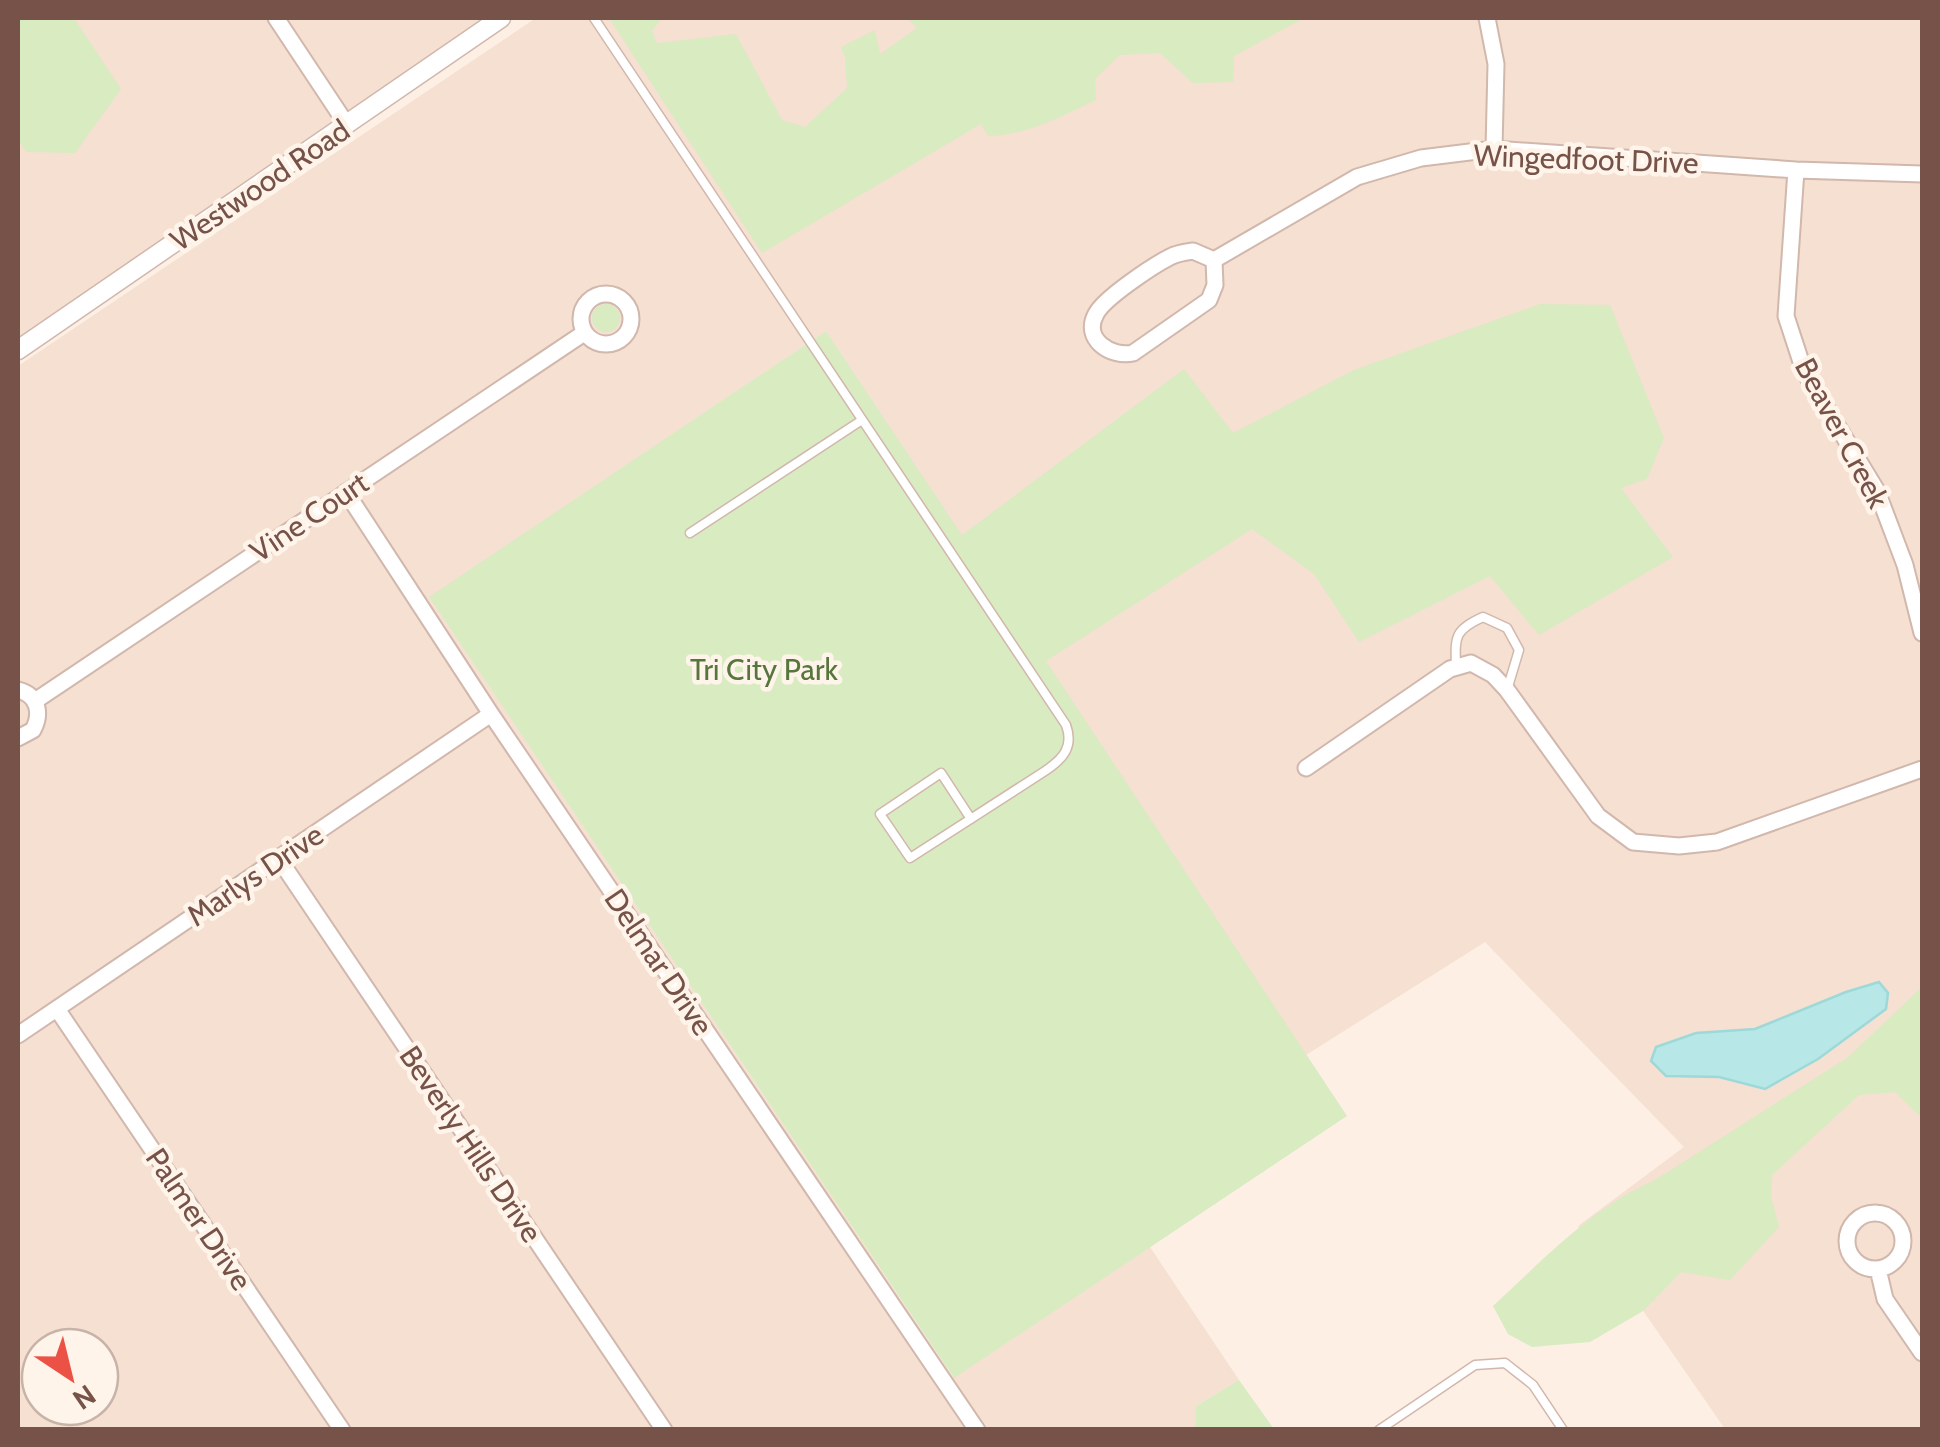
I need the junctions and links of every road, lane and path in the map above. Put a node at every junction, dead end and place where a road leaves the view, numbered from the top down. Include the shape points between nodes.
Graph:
1 (276, 18) edge
2 (501, 18) edge
3 (594, 18) edge
4 (1487, 18) edge
5 (347, 125) junction
6 (1494, 150) junction
7 (1796, 170) junction
8 (1922, 174) edge
9 (1214, 260) junction
10 (584, 333) dead end
11 (18, 350) edge
12 (862, 420) junction
13 (346, 492) junction
14 (690, 533) dead end
15 (1922, 632) edge
16 (1456, 667) junction
17 (18, 690) edge
18 (1507, 690) junction
19 (35, 702) junction
20 (491, 714) junction
21 (18, 738) edge
22 (1306, 768) dead end
23 (1922, 769) edge
24 (971, 818) junction
25 (278, 859) junction
26 (57, 1009) junction
27 (18, 1035) edge
28 (1878, 1269) dead end
29 (1922, 1353) edge
30 (342, 1430) edge
31 (664, 1430) edge
32 (977, 1430) edge
33 (1379, 1430) edge
34 (1563, 1430) edge

1 - 5 street
2 - 5 street, Westwood Road
3 - 12 lane
4 - 6 street via 1496,64
5 - 11 street, Westwood Road
6 - 7 street, Wingedfoot Drive
6 - 9 street, Wingedfoot Drive via 1421,158 1358,177
7 - 8 street, Wingedfoot Drive
7 - 15 street, Beaver Creek via 1786,316 1804,370 1877,491
9 - 9 street via 1193,251 1171,256 1110,299 1092,327 1098,342 1120,356 1134,352 1209,300
10 - 13 street, Vine Court
12 - 14 lane
12 - 24 lane via 1070,737 1055,764
13 - 19 street, Vine Court
13 - 20 street, Delmar Drive
16 - 18 street via 1471,663
16 - 18 lane via 1455,640 1464,625 1483,616 1507,628 1519,650
16 - 22 street
17 - 19 street
18 - 23 street via 1598,816 1634,842 1718,842
19 - 21 street via 37,722
20 - 25 street, Marlys Drive
20 - 32 street, Delmar Drive
24 - 24 lane via 910,858 880,814 942,773
25 - 26 street, Marlys Drive
25 - 31 street, Beverly Hills Drive
26 - 27 street, Marlys Drive
26 - 30 street, Palmer Drive
28 - 29 street via 1886,1299
33 - 34 lane via 1475,1365 1505,1363 1533,1385

